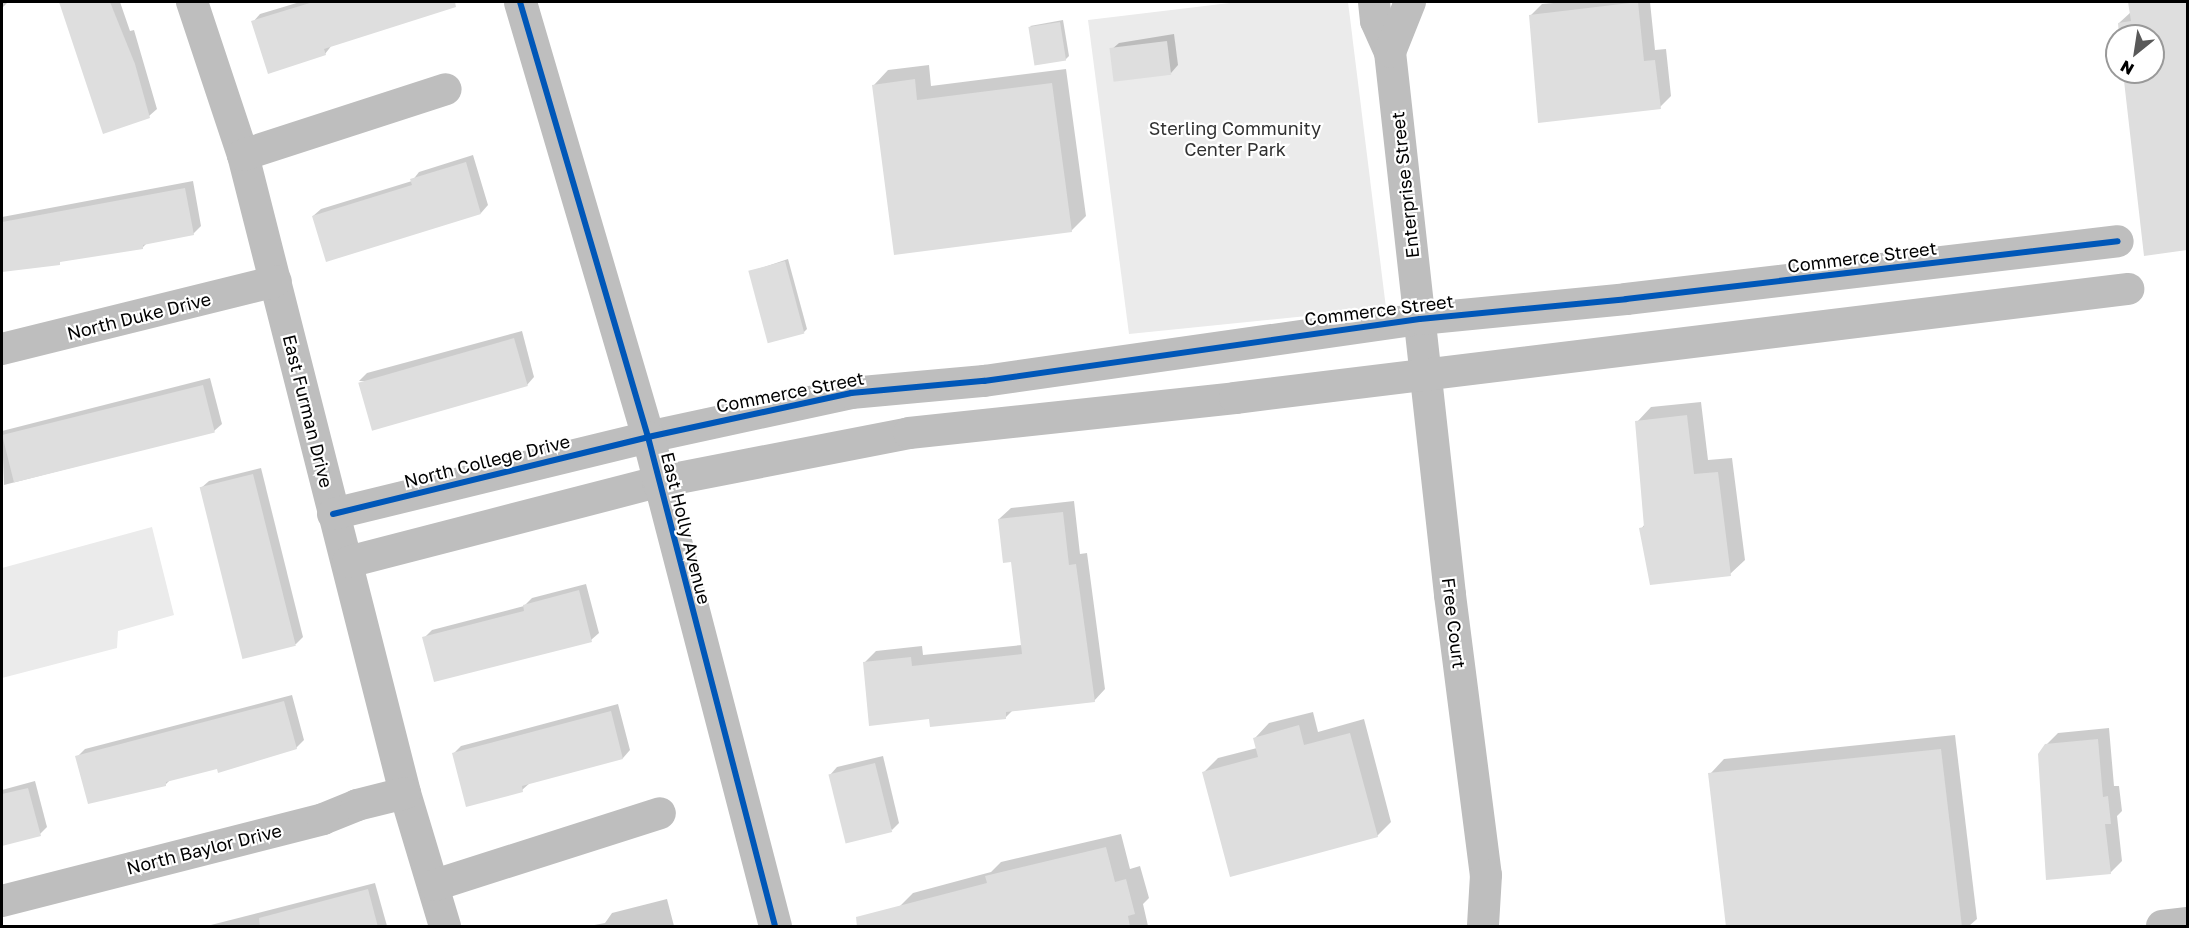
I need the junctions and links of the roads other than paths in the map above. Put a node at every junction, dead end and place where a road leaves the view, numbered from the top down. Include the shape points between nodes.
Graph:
1 (192, 2) edge
2 (520, 2) edge
3 (1374, 2) edge
4 (1410, 2) edge
5 (1390, 52) junction
6 (446, 89) dead end
7 (243, 155) junction
8 (2118, 242) dead end
9 (276, 281) junction
10 (2128, 289) dead end
11 (1420, 318) junction
12 (2, 349) edge
13 (1427, 375) junction
14 (648, 437) junction
15 (658, 482) junction
16 (333, 514) junction
17 (348, 562) junction
18 (405, 793) junction
19 (660, 813) dead end
20 (435, 885) junction
21 (2, 901) edge
22 (2187, 922) edge
23 (445, 927) edge
24 (775, 927) edge
25 (1482, 927) edge
26 (2162, 927) edge

1 - 7 street, East Furman Drive
2 - 14 street, East Holly Avenue
3 - 5 street, Enterprise Street via 1376,21
4 - 5 street, Enterprise Street
5 - 11 street, Enterprise Street
6 - 7 street
7 - 9 street, East Furman Drive
8 - 11 street, Commerce Street via 1626,299
9 - 12 street, North Duke Drive
9 - 16 street, East Furman Drive
10 - 13 street
11 - 13 street, Free Court
11 - 14 street, Commerce Street via 984,381 851,393
13 - 15 street via 909,433
13 - 25 street, Free Court via 1486,875
14 - 15 street, East Holly Avenue
14 - 16 street, North College Drive
15 - 17 street
15 - 24 street, East Holly Avenue
16 - 17 street, East Furman Drive
17 - 18 street, East Furman Drive
18 - 20 street, East Furman Drive
18 - 21 street, North Baylor Drive via 357,805 323,819
19 - 20 street
20 - 23 street, East Furman Drive
22 - 26 street

